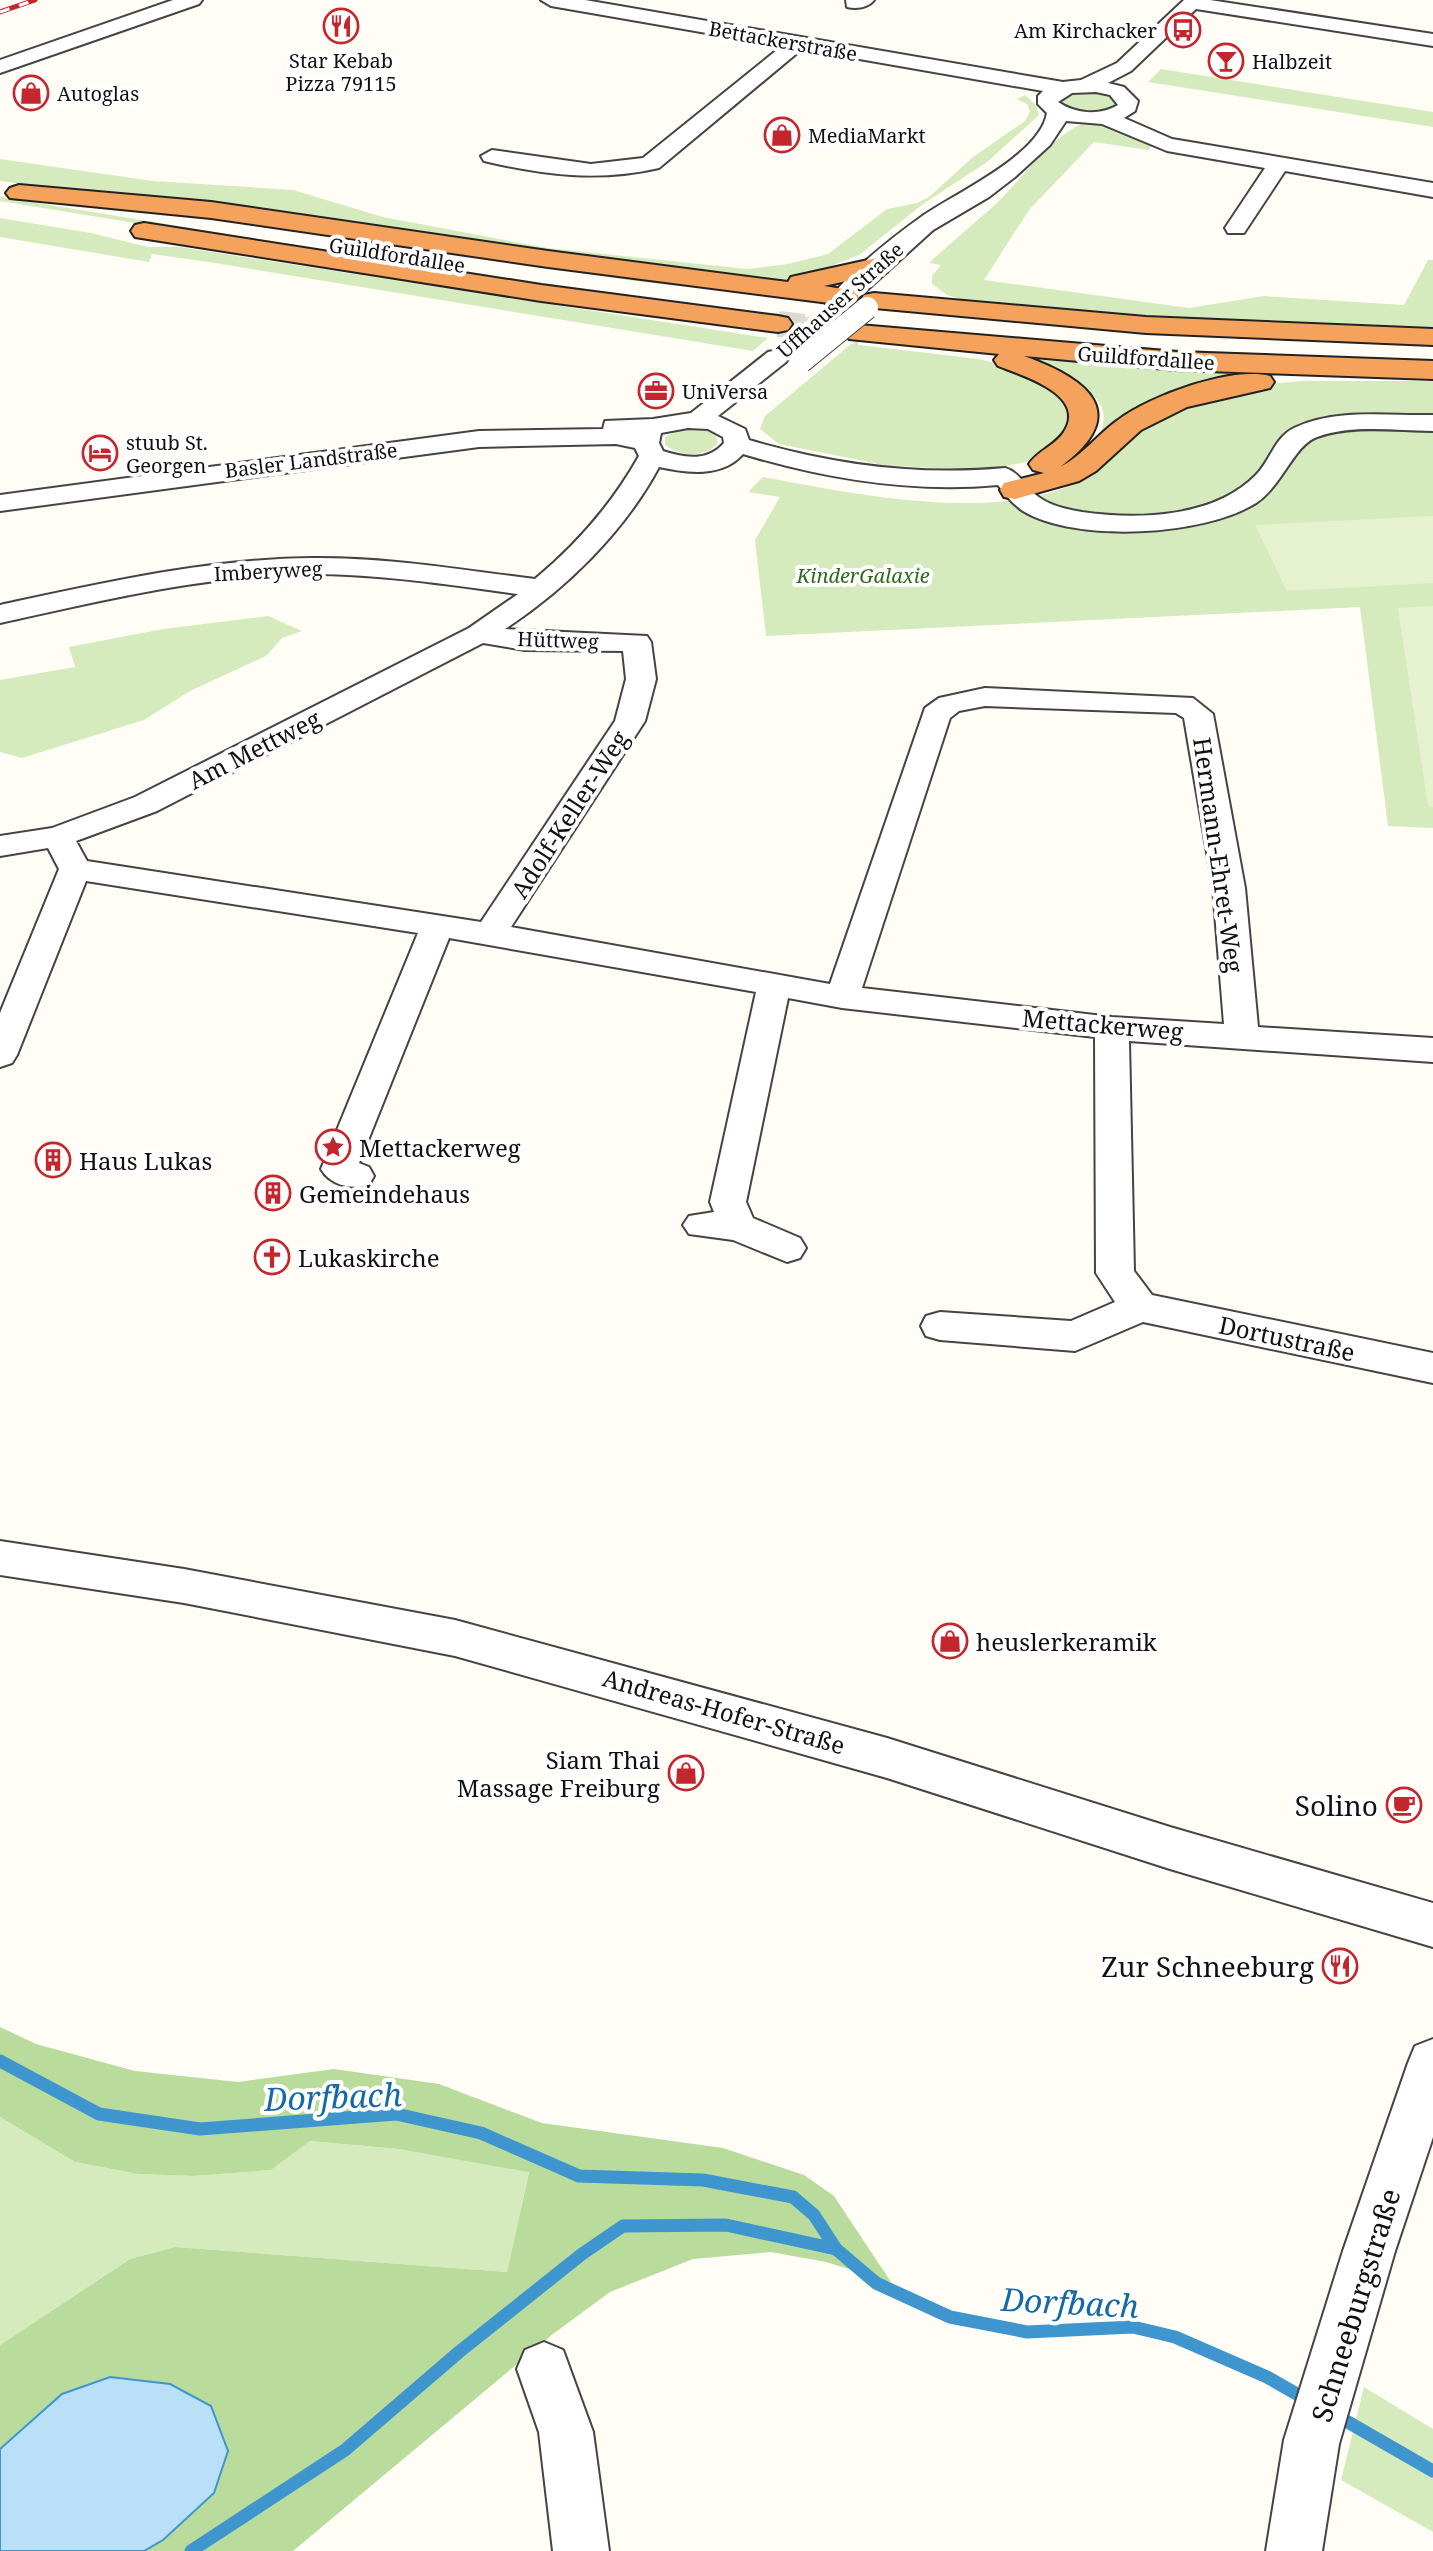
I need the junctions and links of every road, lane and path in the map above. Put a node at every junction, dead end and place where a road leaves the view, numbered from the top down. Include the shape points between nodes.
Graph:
1 (192, 0) edge
2 (551, 0) edge
3 (1193, 2) edge
4 (1433, 40) edge
5 (797, 43) junction
6 (0, 67) edge
7 (1124, 67) junction
8 (1088, 85) junction
9 (1056, 98) junction
10 (1121, 100) junction
11 (1094, 117) junction
12 (1141, 132) junction
13 (1042, 141) junction
14 (492, 156) dead end
15 (1279, 164) junction
16 (987, 189) junction
17 (1433, 190) edge
18 (6, 196) edge
19 (1236, 228) dead end
20 (946, 239) dead end
21 (877, 266) junction
22 (903, 277) joint
23 (772, 287) junction
24 (943, 307) junction
25 (860, 311) junction
26 (787, 317) tunnel mouth
27 (1433, 337) edge
28 (944, 342) junction
29 (1433, 354) edge
30 (789, 359) junction
31 (1385, 370) junction
32 (1433, 370) edge
33 (699, 419) junction
34 (1433, 423) edge
35 (652, 442) junction
36 (729, 444) junction
37 (684, 465) junction
38 (1010, 483) junction
39 (627, 500) junction
40 (0, 503) edge
41 (540, 588) junction
42 (0, 614) edge
43 (479, 634) junction
44 (637, 642) joint
45 (58, 837) junction
46 (0, 846) edge
47 (75, 869) junction
48 (437, 926) junction
49 (490, 934) junction
50 (774, 986) junction
51 (842, 997) junction
52 (1112, 1028) junction
53 (1242, 1035) junction
54 (1433, 1050) edge
55 (0, 1055) edge
56 (356, 1176) dead end
57 (787, 1248) dead end
58 (1140, 1307) junction
59 (940, 1326) dead end
60 (1433, 1368) edge
61 (0, 1558) edge
62 (1433, 1925) edge
63 (1433, 2063) edge
64 (544, 2369) dead end
65 (581, 2551) edge
66 (1294, 2551) edge

1 - 6 street
2 - 5 street, Bettackerstraße
3 - 4 street
3 - 7 street
5 - 9 street, Bettackerstraße via 1016,82
5 - 14 street via 651,163 623,172 586,173
7 - 8 street
7 - 10 street
8 - 9 street
8 - 10 street
9 - 11 street
9 - 13 street, Uffhauser Straße via 1057,122
10 - 11 street, Uffhauser Straße
10 - 12 street
11 - 12 street
11 - 13 street, Uffhauser Straße
12 - 15 street via 1167,145
13 - 16 street, Uffhauser Straße
15 - 17 street
15 - 19 street
16 - 20 street, Uffhauser Straße via 984,203
16 - 21 street, Uffhauser Straße via 947,208
18 - 23 highway via 224,212
18 - 26 highway, Guildfordallee via 330,262
21 - 23 highway
21 - 25 street, Uffhauser Straße
22 - 24 highway via 907,287
22 - 25 street, Uffhauser Straße
23 - 25 highway
24 - 25 highway
24 - 27 highway via 1210,329
25 - 28 highway, Guildfordallee
25 - 29 highway, Guildfordallee via 1205,346
25 - 30 street, Uffhauser Straße, bridge
28 - 31 highway, Guildfordallee via 1162,360
28 - 38 highway via 1032,368 1059,381 1083,408 1084,430 1068,449
30 - 33 street, Uffhauser Straße
30 - 36 street, Uffhauser Straße
31 - 32 highway, Guildfordallee
31 - 38 highway via 1248,384 1185,398 1131,424 1065,476
33 - 35 street, Basler Landstraße via 674,420
33 - 36 street, Basler Landstraße
34 - 38 street via 1353,424 1308,431 1292,439 1271,473 1245,499 1192,518 1121,522 1062,516 1040,509
35 - 37 street, Basler Landstraße
35 - 39 street, Am Mettweg
35 - 40 street, Basler Landstraße via 616,436 479,439
36 - 37 street, Basler Landstraße via 702,465
36 - 38 street, Basler Landstraße via 858,485 951,494
37 - 39 street, Am Mettweg
39 - 41 street, Am Mettweg
41 - 42 street, Imberyweg via 356,567 254,568 149,582
41 - 43 street, Am Mettweg
43 - 44 street, Hüttweg via 540,642
43 - 45 street, Am Mettweg via 146,804
44 - 49 street, Adolf-Keller-Weg via 641,679 630,721
45 - 46 street, Am Mettweg
45 - 47 street
47 - 48 street, Mettackerweg
47 - 55 street
48 - 49 street, Mettackerweg
48 - 56 street via 339,1169
49 - 50 street, Mettackerweg
50 - 51 street, Mettackerweg
50 - 57 street via 720,1226
51 - 52 street, Mettackerweg
51 - 53 street, Hermann-Ehret-Weg via 936,714 949,704 985,697 1183,704 1198,714 1229,888
52 - 53 street, Mettackerweg
52 - 58 street via 1115,1273
53 - 54 street, Mettackerweg
58 - 59 street via 1075,1336
58 - 60 street, Dortustraße
61 - 62 street, Andreas-Hofer-Straße via 184,1586 455,1638 887,1758
63 - 66 street, Schneeburgstraße via 1312,2440
64 - 65 street via 566,2432

